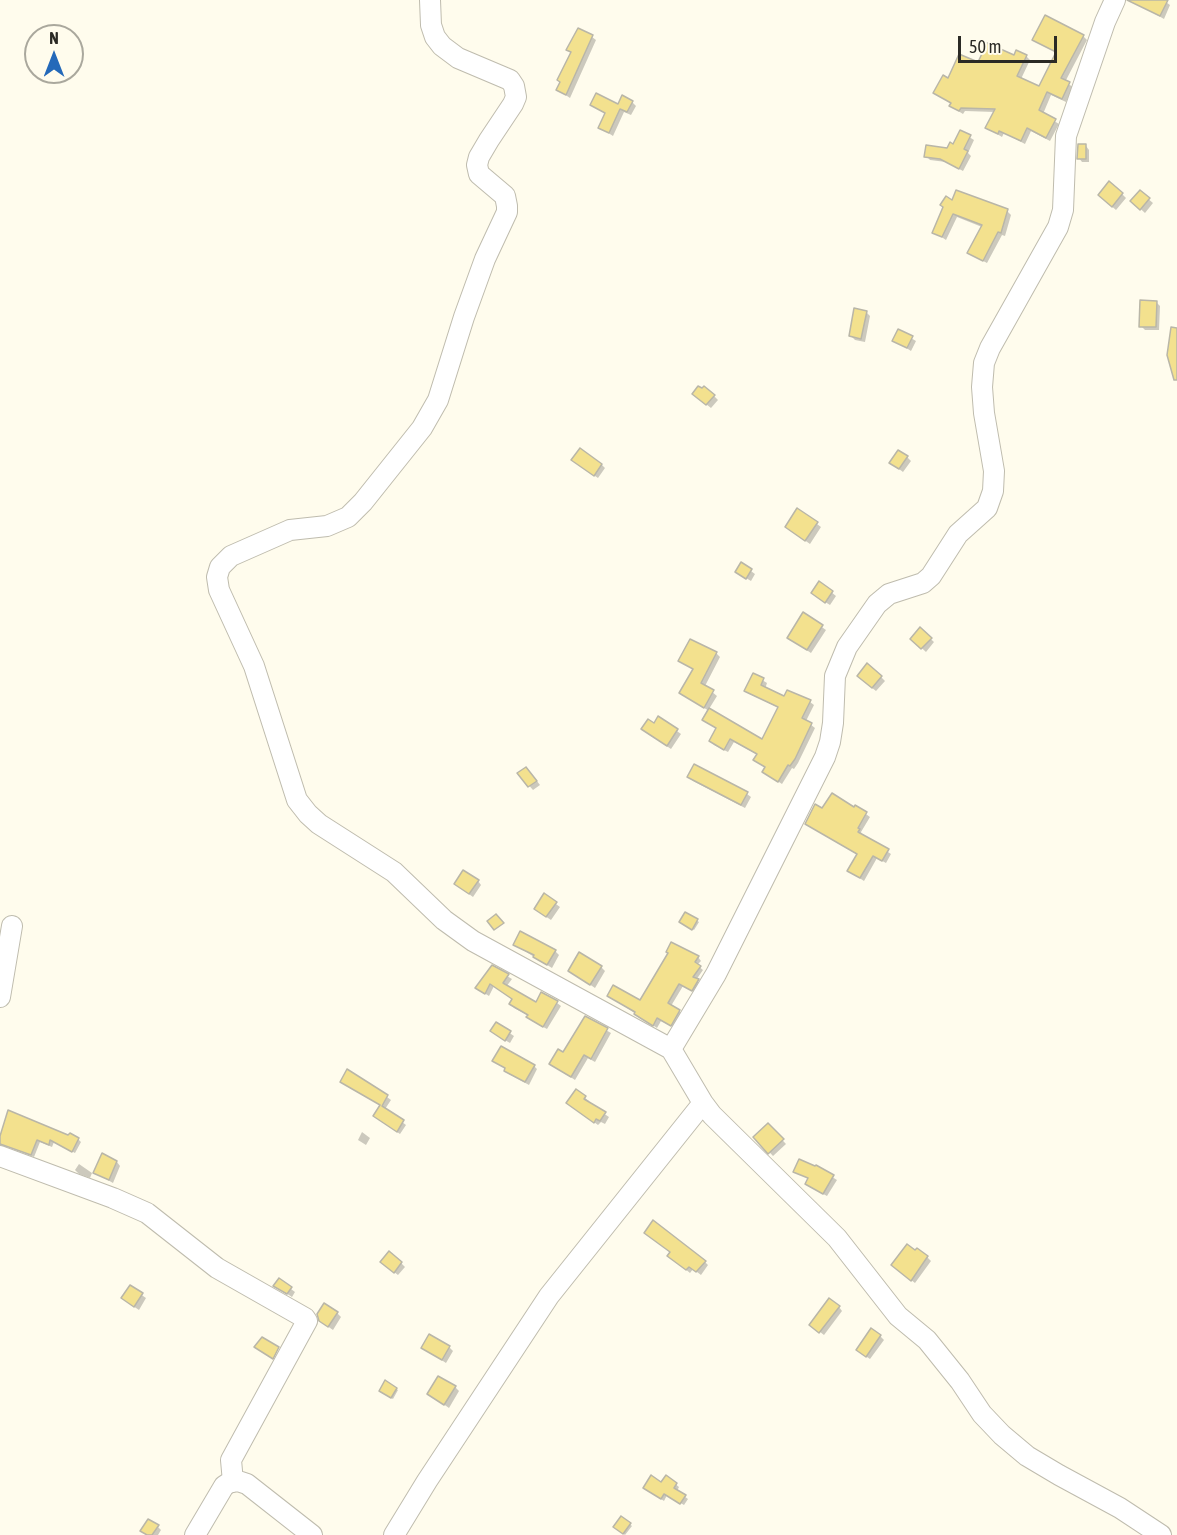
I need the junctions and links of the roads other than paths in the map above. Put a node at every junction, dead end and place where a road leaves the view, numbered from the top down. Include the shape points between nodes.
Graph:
1 (430, 0) edge
2 (1115, 0) edge
3 (12, 926) dead end
4 (0, 998) edge
5 (671, 1049) junction
6 (703, 1103) junction
7 (0, 1156) edge
8 (233, 1482) junction
9 (195, 1535) edge
10 (312, 1535) edge
11 (394, 1535) edge
12 (1161, 1535) edge

1 - 5 street via 431,25 442,46 458,58 510,80 514,86 513,104 477,165 480,174 505,196 507,212 485,259 438,400 422,428 348,518 327,526 290,530 231,556 220,567 219,590 254,666 297,800 308,814 394,872 444,920 473,941
2 - 5 street via 1066,136 1063,210 1058,227 984,363 984,413 994,471 987,508 958,534 923,583 889,594 877,604 847,647 835,676 833,723 825,757 716,974
3 - 4 street
5 - 6 street
6 - 11 street via 549,1296
6 - 12 street via 837,1238 898,1316 927,1340 1002,1435 1027,1455
7 - 8 street via 147,1213 217,1268 305,1318 307,1321 231,1460
8 - 9 street via 224,1486
8 - 10 street via 247,1484

